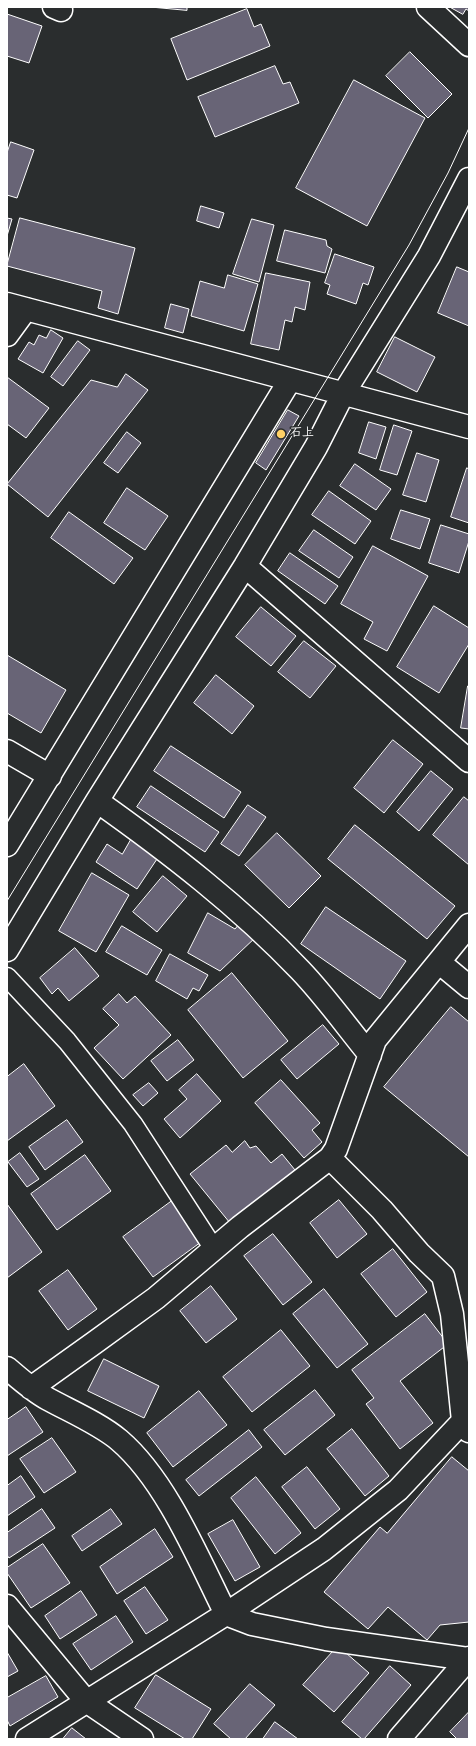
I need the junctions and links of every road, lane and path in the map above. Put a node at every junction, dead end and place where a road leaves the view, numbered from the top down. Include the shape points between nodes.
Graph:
1 (431, 8) edge
2 (469, 45) edge
3 (469, 179) edge
4 (17, 307) edge
5 (7, 335) edge
6 (290, 380) junction
7 (343, 394) junction
8 (469, 427) edge
9 (245, 566) junction
10 (7, 751) edge
11 (469, 761) edge
12 (50, 776) junction
13 (97, 801) junction
14 (7, 845) edge
15 (469, 925) edge
16 (7, 950) edge
17 (440, 963) junction
18 (7, 978) edge
19 (469, 987) edge
20 (370, 1054) junction
21 (330, 1158) junction
22 (214, 1249) junction
23 (7, 1368) edge
24 (31, 1388) junction
25 (466, 1426) edge
26 (7, 1606) edge
27 (226, 1614) junction
28 (469, 1658) edge
29 (86, 1701) junction
30 (27, 1739) edge
31 (142, 1739) edge
32 (399, 1739) edge

1 - 2 street
3 - 7 street via 429,256
4 - 5 street
4 - 6 street
6 - 7 street
6 - 12 street
7 - 8 street
7 - 9 street via 316,447
9 - 11 street
9 - 13 street
10 - 12 street
12 - 14 street
13 - 16 street
13 - 20 street via 159,844 231,904 301,971
15 - 17 street
17 - 19 street
17 - 20 street via 375,1040
18 - 22 lane via 67,1041 133,1124
20 - 21 street via 336,1149
21 - 22 street
21 - 25 street via 443,1276 452,1314
22 - 24 street via 156,1298
23 - 24 street
24 - 27 street via 118,1439 144,1465 171,1506
25 - 27 street via 398,1490 324,1549
26 - 29 street
27 - 28 street via 252,1624 326,1639
27 - 29 street
28 - 32 street
29 - 30 street
29 - 31 street

